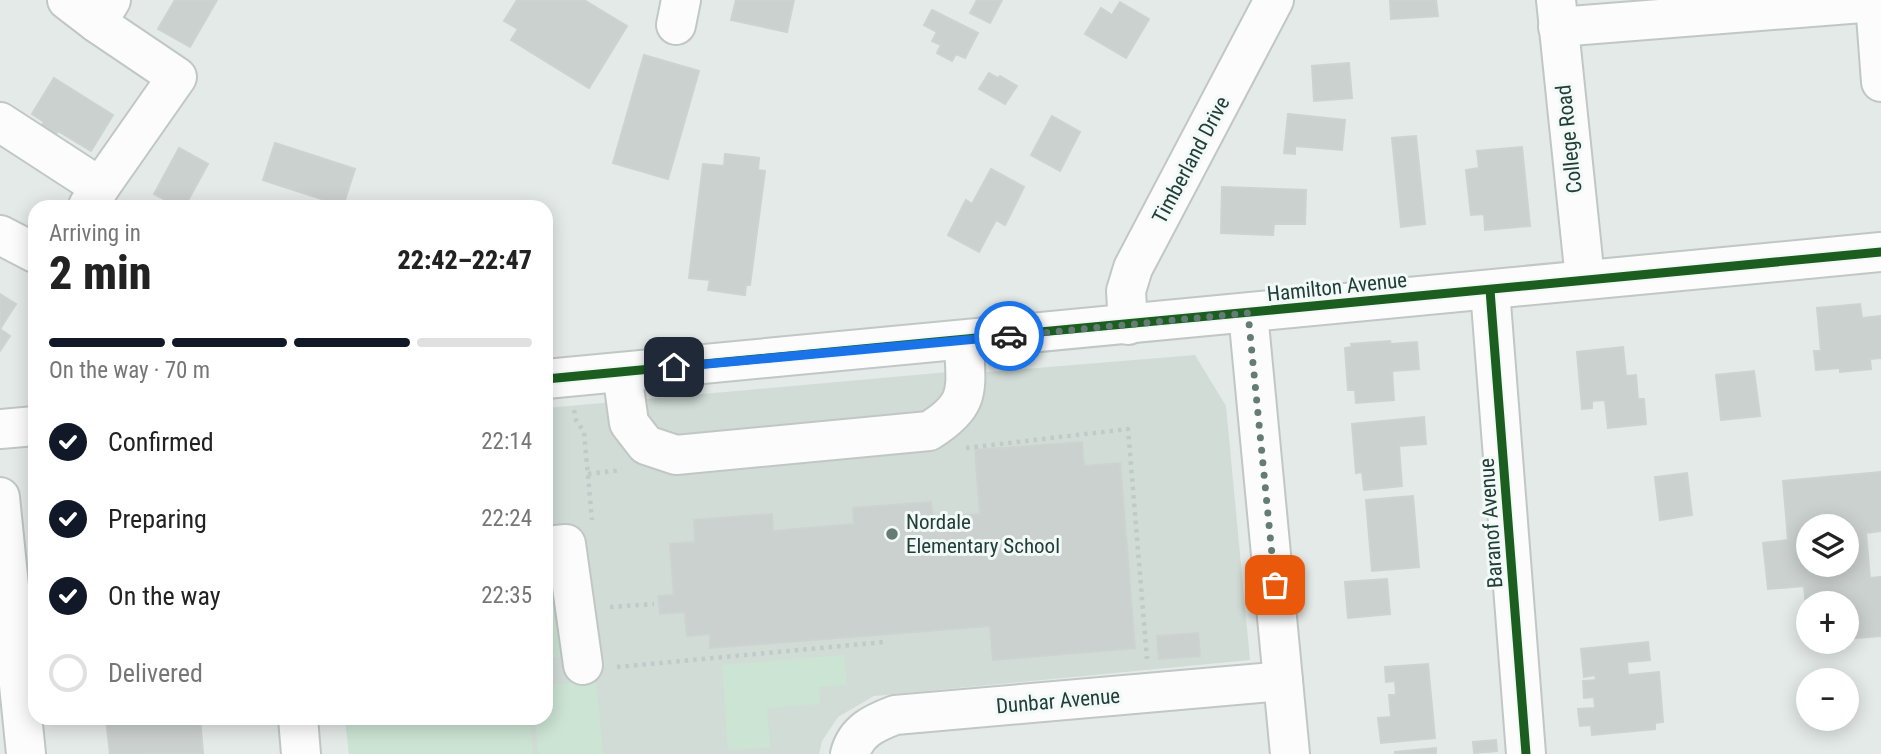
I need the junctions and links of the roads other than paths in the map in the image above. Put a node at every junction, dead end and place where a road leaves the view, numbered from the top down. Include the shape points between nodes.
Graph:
1 (67, 0) edge
2 (1274, 0) edge
3 (1875, 1) edge
4 (1822, 3) edge
5 (1725, 7) edge
6 (1650, 10) edge
7 (104, 11) edge
8 (1557, 14) edge
9 (1881, 82) edge
10 (0, 122) edge
11 (94, 197) edge
12 (0, 235) edge
13 (28, 249) edge
14 (1881, 252) edge
15 (1585, 279) junction
16 (1490, 290) junction
17 (1248, 313) junction
18 (1128, 325) junction
19 (964, 340) junction
20 (622, 372) junction
21 (558, 377) edge
22 (28, 427) edge
23 (0, 429) edge
24 (0, 497) edge
25 (553, 545) edge
26 (583, 665) road end
27 (1283, 681) junction
28 (299, 725) edge
29 (26, 754) edge
30 (301, 754) edge
31 (850, 754) edge
32 (1290, 754) edge
33 (1526, 754) edge

1 - 7 street
2 - 18 street, Timberland Drive via 1133,268 1126,291
3 - 4 street
3 - 9 street
4 - 5 street
5 - 6 street
6 - 8 street
7 - 11 street via 177,77
8 - 15 street, College Road
10 - 11 street
12 - 13 street
14 - 15 street, Hamilton Avenue
15 - 16 street, Hamilton Avenue
16 - 17 street, Hamilton Avenue
16 - 33 street, Baranof Avenue
17 - 18 street, Hamilton Avenue
17 - 27 street
18 - 19 street, Hamilton Avenue
19 - 20 street, Hamilton Avenue
19 - 20 street via 965,395 951,417 929,431 676,455 646,445 629,423
20 - 21 street, Hamilton Avenue
22 - 23 street
24 - 29 street
25 - 26 street via 566,544
27 - 31 street, Dunbar Avenue via 895,715 870,725 853,743
27 - 32 street
28 - 30 street

